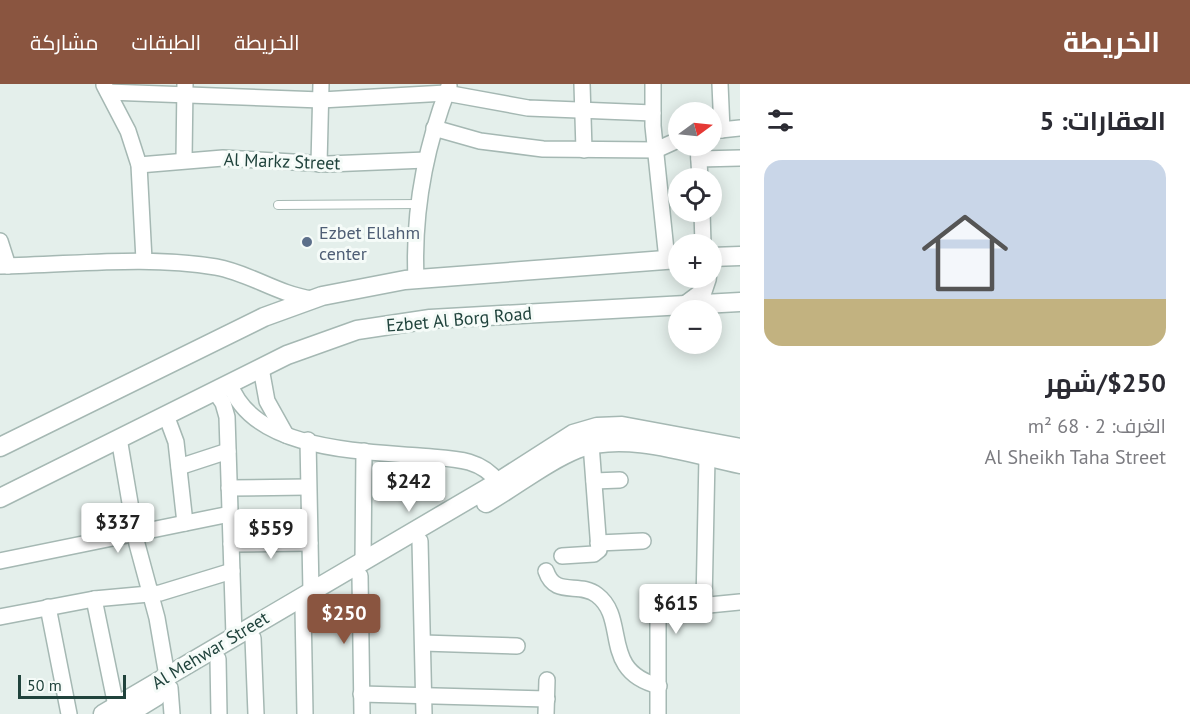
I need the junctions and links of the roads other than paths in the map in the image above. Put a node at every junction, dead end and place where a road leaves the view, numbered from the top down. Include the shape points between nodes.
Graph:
1 (321, 84) edge
2 (582, 84) edge
3 (653, 84) edge
4 (720, 84) edge
5 (106, 88) edge
6 (448, 88) edge
7 (185, 89) edge
8 (321, 100) junction
9 (719, 102) edge
10 (583, 112) junction
11 (653, 113) junction
12 (740, 128) edge
13 (434, 129) junction
14 (722, 130) edge
15 (668, 145) edge
16 (584, 150) junction
17 (656, 150) junction
18 (722, 155) edge
19 (740, 158) edge
20 (184, 160) junction
21 (426, 160) junction
22 (320, 164) junction
23 (139, 165) junction
24 (418, 204) junction
25 (278, 206) dead end
26 (668, 234) edge
27 (0, 241) edge
28 (740, 255) edge
29 (722, 256) edge
30 (144, 260) junction
31 (668, 260) edge
32 (4, 266) edge
33 (416, 279) junction
34 (704, 288) edge
35 (312, 299) junction
36 (693, 300) edge
37 (740, 302) edge
38 (722, 303) edge
39 (668, 306) edge
40 (261, 368) junction
41 (223, 387) junction
42 (165, 416) junction
43 (286, 435) junction
44 (119, 438) junction
45 (308, 440) junction
46 (675, 443) junction
47 (591, 444) junction
48 (0, 447) edge
49 (740, 448) edge
50 (228, 451) junction
51 (364, 451) junction
52 (707, 458) junction
53 (740, 464) edge
54 (179, 467) junction
55 (620, 480) dead end
56 (594, 481) junction
57 (498, 482) junction
58 (308, 487) junction
59 (229, 488) junction
60 (0, 498) edge
61 (230, 514) junction
62 (185, 523) junction
63 (135, 533) junction
64 (420, 541) junction
65 (643, 541) dead end
66 (310, 543) junction
67 (598, 543) junction
68 (231, 544) junction
69 (562, 556) dead end
70 (0, 561) edge
71 (361, 569) junction
72 (232, 571) junction
73 (546, 571) dead end
74 (311, 591) junction
75 (150, 594) junction
76 (94, 599) junction
77 (740, 602) edge
78 (704, 604) junction
79 (48, 607) junction
80 (303, 608) junction
81 (0, 617) edge
82 (234, 636) junction
83 (253, 638) junction
84 (423, 643) junction
85 (517, 646) dead end
86 (218, 659) junction
87 (547, 680) dead end
88 (168, 682) junction
89 (659, 686) junction
90 (361, 694) junction
91 (424, 696) junction
92 (547, 706) edge
93 (116, 712) edge
94 (69, 714) edge
95 (172, 714) edge
96 (219, 714) edge
97 (256, 714) edge
98 (305, 714) edge
99 (362, 714) edge
100 (424, 714) edge
101 (658, 714) edge

1 - 8 street
2 - 10 street
3 - 11 street
4 - 9 street
5 - 7 street
5 - 23 street via 128,131
6 - 8 street
6 - 10 street via 514,106
6 - 13 street
7 - 8 street
7 - 20 street
8 - 22 street
10 - 11 street
10 - 16 street
11 - 17 street
12 - 14 street
13 - 16 street via 511,146
13 - 21 street
15 - 17 street
16 - 17 street
17 - 26 street
18 - 19 street
20 - 22 street, Al Markz Street via 252,158
20 - 23 street, Al Markz Street
21 - 22 street, Al Markz Street
21 - 24 street
23 - 30 street
24 - 25 lane
24 - 33 street
27 - 32 street
28 - 29 street
30 - 32 street
30 - 35 street via 231,270 281,292
31 - 33 street
33 - 35 street via 363,286
34 - 36 street
35 - 48 street via 264,317
37 - 38 street, Ezbet Al Borg Road
39 - 40 street, Ezbet Al Borg Road via 401,322 329,339
40 - 41 street, Ezbet Al Borg Road
40 - 43 street via 267,401
41 - 42 street, Ezbet Al Borg Road
41 - 43 street via 251,417 267,429
41 - 50 street
42 - 44 street, Ezbet Al Borg Road
42 - 54 street via 176,437
43 - 45 street
44 - 60 street, Ezbet Al Borg Road
44 - 63 street
45 - 51 street
45 - 58 street
46 - 47 street, Al Mehwar Street
46 - 49 street, Al Mehwar Street
46 - 52 street, Al Mehwar Street
46 - 57 street, Al Mehwar Street via 616,426 585,429
47 - 56 street
47 - 64 street, Al Mehwar Street via 564,455
50 - 54 street
50 - 59 street
51 - 57 street via 467,460 484,468
51 - 71 street
52 - 53 street, Al Mehwar Street
52 - 78 street
54 - 62 street
55 - 56 street
56 - 67 street
57 - 71 street, Al Mehwar Street
58 - 59 street
58 - 66 street
59 - 61 street
61 - 62 street
61 - 68 street
62 - 63 street
63 - 70 street
63 - 75 street
64 - 71 street, Al Mehwar Street
64 - 84 street
65 - 67 street
66 - 68 street
66 - 74 street
67 - 69 street via 599,550 594,554
68 - 72 street
71 - 74 street, Al Mehwar Street
71 - 80 street, Al Mehwar Street
71 - 90 street
72 - 75 street
72 - 82 street
73 - 89 street via 550,581 559,587 586,590 601,598 625,664 642,680
74 - 82 street, Al Mehwar Street
75 - 76 street
75 - 88 street
76 - 79 street
76 - 93 street
77 - 78 street
78 - 89 street via 662,608 657,612
79 - 81 street
79 - 94 street
80 - 83 street, Al Mehwar Street
80 - 98 street
82 - 88 street, Al Mehwar Street
83 - 86 street, Al Mehwar Street
83 - 97 street
84 - 85 street
84 - 91 street
86 - 88 street, Al Mehwar Street
86 - 96 street
87 - 92 street
88 - 93 street, Al Mehwar Street
88 - 95 street
89 - 101 street
90 - 91 street
90 - 99 street
91 - 92 street
91 - 100 street

